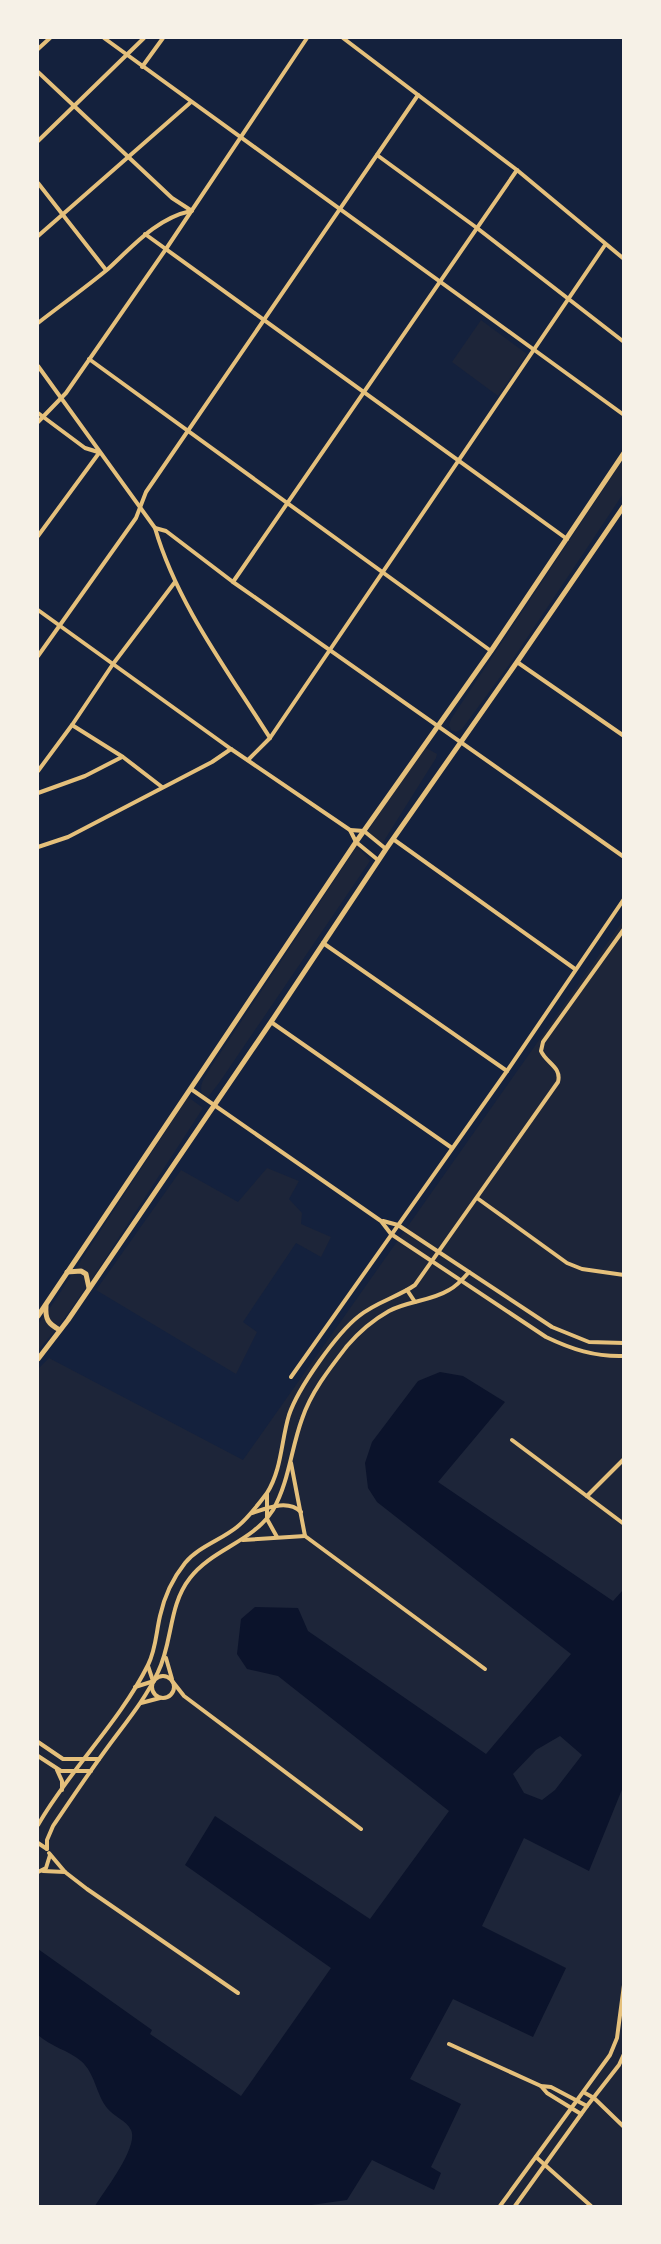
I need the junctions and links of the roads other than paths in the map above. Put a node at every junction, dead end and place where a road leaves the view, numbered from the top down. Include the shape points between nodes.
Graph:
1 (50, 38) edge
2 (104, 38) edge
3 (144, 38) edge
4 (163, 38) edge
5 (307, 38) edge
6 (343, 38) edge
7 (38, 49) edge
8 (126, 55) junction
9 (142, 67) junction
10 (38, 72) edge
11 (418, 95) junction
12 (191, 102) junction
13 (74, 105) junction
14 (240, 138) junction
15 (38, 141) edge
16 (377, 155) junction
17 (130, 157) junction
18 (517, 170) junction
19 (38, 183) edge
20 (339, 210) junction
21 (192, 211) junction
22 (62, 215) junction
23 (477, 228) junction
24 (146, 234) junction
25 (38, 236) edge
26 (605, 245) junction
27 (166, 249) junction
28 (624, 259) edge
29 (106, 270) junction
30 (440, 282) junction
31 (568, 299) junction
32 (264, 320) junction
33 (38, 324) edge
34 (624, 342) edge
35 (534, 350) junction
36 (89, 359) junction
37 (38, 366) edge
38 (364, 392) junction
39 (60, 399) junction
40 (40, 415) edge
41 (624, 415) edge
42 (38, 422) edge
43 (188, 431) junction
44 (99, 453) junction
45 (624, 453) edge
46 (459, 461) junction
47 (287, 503) junction
48 (624, 506) edge
49 (140, 508) junction
50 (155, 528) junction
51 (38, 536) edge
52 (567, 539) junction
53 (383, 572) junction
54 (175, 582) junction
55 (233, 582) junction
56 (38, 610) edge
57 (59, 625) junction
58 (330, 650) junction
59 (491, 651) junction
60 (38, 656) edge
61 (518, 662) junction
62 (113, 663) junction
63 (72, 725) junction
64 (437, 726) junction
65 (624, 736) edge
66 (270, 738) junction
67 (460, 741) junction
68 (231, 749) junction
69 (123, 757) junction
70 (248, 760) junction
71 (38, 771) edge
72 (162, 787) junction
73 (38, 793) edge
74 (350, 830) junction
75 (364, 831) junction
76 (393, 839) junction
77 (356, 842) junction
78 (38, 848) edge
79 (386, 849) junction
80 (624, 857) edge
81 (378, 860) junction
82 (624, 899) edge
83 (624, 929) edge
84 (323, 943) junction
85 (575, 969) junction
86 (271, 1022) junction
87 (507, 1071) junction
88 (191, 1089) junction
89 (214, 1106) junction
90 (452, 1148) junction
91 (477, 1198) junction
92 (381, 1221) junction
93 (398, 1225) junction
94 (391, 1234) junction
95 (439, 1251) junction
96 (432, 1261) junction
97 (68, 1272) junction
98 (469, 1272) junction
99 (624, 1275) edge
100 (460, 1282) junction
101 (89, 1288) junction
102 (407, 1290) junction
103 (415, 1302) junction
104 (46, 1304) junction
105 (38, 1316) edge
106 (60, 1330) junction
107 (624, 1343) edge
108 (624, 1356) edge
109 (38, 1359) edge
110 (291, 1377) dead end
111 (512, 1440) dead end
112 (624, 1459) edge
113 (291, 1462) junction
114 (268, 1491) junction
115 (587, 1496) junction
116 (274, 1507) junction
117 (266, 1508) junction
118 (252, 1512) junction
119 (302, 1512) junction
120 (267, 1519) junction
121 (624, 1524) edge
122 (305, 1536) junction
123 (277, 1537) junction
124 (243, 1540) junction
125 (165, 1652) junction
126 (148, 1666) junction
127 (486, 1669) dead end
128 (172, 1681) junction
129 (154, 1682) junction
130 (134, 1687) junction
131 (169, 1696) junction
132 (184, 1696) junction
133 (161, 1697) junction
134 (141, 1703) junction
135 (38, 1742) edge
136 (38, 1756) edge
137 (84, 1759) junction
138 (99, 1759) junction
139 (57, 1769) junction
140 (76, 1771) junction
141 (91, 1771) junction
142 (62, 1790) junction
143 (38, 1823) edge
144 (361, 1829) dead end
145 (38, 1843) edge
146 (48, 1851) junction
147 (40, 1872) edge
148 (65, 1872) junction
149 (624, 1984) edge
150 (238, 1994) dead end
151 (622, 2017) edge
152 (449, 2044) dead end
153 (624, 2054) edge
154 (541, 2086) junction
155 (585, 2093) junction
156 (594, 2098) junction
157 (578, 2101) junction
158 (586, 2106) junction
159 (573, 2109) junction
160 (581, 2114) junction
161 (624, 2127) edge
162 (536, 2157) junction
163 (545, 2164) junction
164 (500, 2206) edge
165 (515, 2206) edge
166 (591, 2206) edge

1 - 7 street
2 - 8 street
3 - 8 street
4 - 9 street
5 - 14 street
6 - 11 street
8 - 9 street
8 - 13 street
9 - 12 street
10 - 13 street
11 - 16 street
11 - 18 street
12 - 14 street
12 - 17 street
13 - 15 street
13 - 17 street
14 - 20 street
14 - 21 street
16 - 20 street
16 - 23 street
17 - 21 street via 172,198
17 - 22 street
18 - 23 street
18 - 26 street
19 - 22 street
20 - 30 street
20 - 32 street
21 - 24 street via 174,214
21 - 27 street
22 - 25 street
22 - 29 street
23 - 30 street
23 - 31 street
24 - 27 street
24 - 29 street
26 - 28 street
26 - 31 street
27 - 32 street
27 - 36 street
29 - 33 street
30 - 35 street
30 - 38 street
31 - 34 street
31 - 35 street
32 - 38 street
32 - 43 street
35 - 41 street
35 - 46 street
36 - 39 street
36 - 43 street
37 - 39 street
38 - 46 street
38 - 47 street
39 - 40 street
39 - 44 street
40 - 42 street
40 - 44 street via 85,448
43 - 47 street
43 - 49 street via 146,492
44 - 49 street
44 - 51 street
45 - 52 main road
46 - 52 street
46 - 53 street
47 - 53 street
47 - 55 street
48 - 61 main road
49 - 50 street
49 - 57 street
50 - 54 street
50 - 55 street via 166,531
52 - 59 main road
53 - 58 street
53 - 59 street
54 - 62 street
54 - 66 street
55 - 58 street
56 - 57 street
57 - 60 street
57 - 62 street
58 - 64 street
58 - 66 street
59 - 64 main road
61 - 65 street
61 - 67 main road
62 - 63 street
62 - 68 street
63 - 69 street
63 - 71 street
64 - 67 street
64 - 75 main road
66 - 70 street
67 - 76 main road
67 - 80 street
68 - 70 street
68 - 72 street
69 - 72 street
69 - 73 street
70 - 74 street
72 - 78 street via 68,837
74 - 75 street
74 - 77 street
75 - 77 main road
75 - 79 street
76 - 79 main road
76 - 85 street
77 - 81 street
77 - 88 main road
79 - 81 main road
81 - 84 main road
82 - 85 street
83 - 91 street via 543,1042 541,1051 557,1069 558,1082
84 - 86 main road
84 - 87 street
85 - 87 street
86 - 89 main road
86 - 90 street
87 - 90 street
88 - 89 street
88 - 97 main road
89 - 92 street
89 - 101 main road
90 - 93 street
91 - 95 street
91 - 99 street via 567,1263
92 - 93 street
92 - 94 street
93 - 94 street
93 - 95 street
94 - 96 street
94 - 110 street
95 - 96 street
95 - 98 street
96 - 100 street
96 - 102 street
97 - 101 main road via 81,1271
97 - 104 main road
98 - 100 street
98 - 107 street via 566,1334 590,1342
100 - 103 street via 450,1290
100 - 108 street via 560,1344 587,1353
101 - 106 main road
102 - 103 street
102 - 114 street via 358,1316 299,1391 288,1417 279,1466
103 - 113 street via 374,1321 347,1347 313,1394 302,1417
104 - 105 main road
104 - 106 main road via 47,1321
106 - 109 main road
111 - 115 street
112 - 115 street
113 - 116 street
113 - 119 street
114 - 117 street
114 - 118 street
115 - 121 street
116 - 117 street
116 - 119 street via 292,1506
116 - 120 street
117 - 118 street
117 - 120 street
118 - 126 street via 192,1557 180,1571 163,1605
119 - 122 street
120 - 123 street
120 - 124 street
122 - 123 street
122 - 127 street
123 - 124 street
124 - 125 street via 201,1566 189,1579 174,1610
125 - 128 street
125 - 129 street
126 - 129 street
126 - 130 street
128 - 129 street via 165,1676
128 - 131 street via 174,1690
128 - 132 street
129 - 130 street
129 - 133 street via 154,1693
129 - 134 street
130 - 137 street
131 - 132 street
131 - 133 street
132 - 144 street
133 - 134 street
134 - 138 street
135 - 137 street via 63,1759
136 - 139 street
137 - 138 street
137 - 140 street
138 - 141 street
139 - 140 street
139 - 142 street
140 - 141 street
140 - 142 street
141 - 146 street via 53,1826 47,1840
142 - 143 street
145 - 146 street
146 - 147 street via 49,1864
146 - 148 street
147 - 148 street
148 - 150 street
149 - 151 street
151 - 155 street via 610,2055
152 - 154 street
153 - 156 street
154 - 157 street
154 - 159 street
155 - 156 street
155 - 157 street
156 - 158 street
156 - 161 street
157 - 158 street
157 - 159 street
158 - 160 street
159 - 160 street
159 - 162 street
160 - 163 street
162 - 163 street
162 - 164 street
163 - 165 street
163 - 166 street

